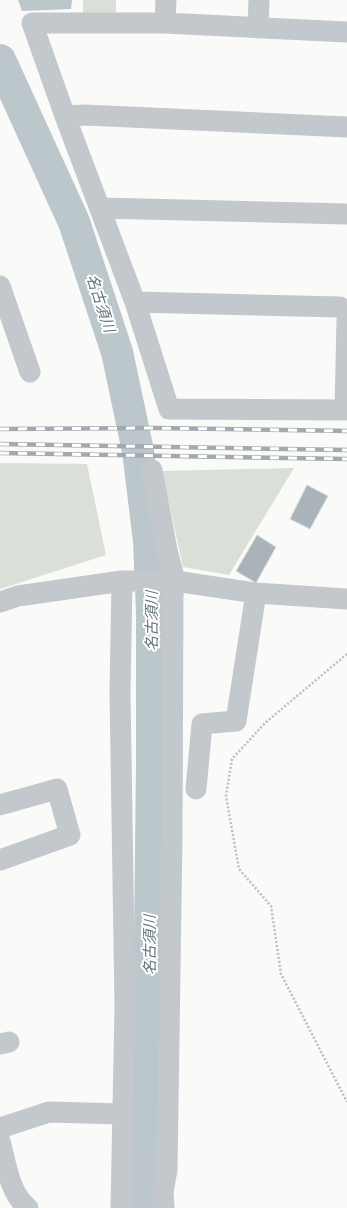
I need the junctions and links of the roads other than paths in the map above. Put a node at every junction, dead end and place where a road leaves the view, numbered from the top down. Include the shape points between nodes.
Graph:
1 (166, 0) edge
2 (259, 0) edge
3 (165, 23) junction
4 (258, 28) junction
5 (347, 32) edge
6 (65, 116) junction
7 (347, 127) edge
8 (100, 208) junction
9 (347, 214) edge
10 (0, 286) edge
11 (135, 302) junction
12 (344, 314) edge
13 (30, 372) dead end
14 (346, 410) edge
15 (152, 470) dead end
16 (122, 581) junction
17 (175, 581) junction
18 (256, 593) junction
19 (347, 599) edge
20 (0, 602) edge
21 (196, 789) dead end
22 (0, 805) edge
23 (0, 860) edge
24 (123, 1114) junction
25 (0, 1128) edge
26 (0, 1141) edge
27 (28, 1208) edge
28 (121, 1208) edge
29 (164, 1208) edge

1 - 3 street
2 - 4 street
3 - 4 street
3 - 6 street via 32,23
4 - 5 street
6 - 7 street via 93,115
6 - 8 street
8 - 9 street
8 - 11 street
10 - 13 street
11 - 12 street
11 - 14 street via 169,409
12 - 14 street
15 - 17 street via 166,550
16 - 17 street
16 - 20 street via 18,596
16 - 24 street via 120,692 125,1007
17 - 18 street
17 - 29 street via 167,1170
18 - 19 street
18 - 21 street via 236,721 202,724
22 - 23 street via 57,789 70,835
24 - 25 street via 48,1112
24 - 28 street
26 - 27 street via 12,1187

